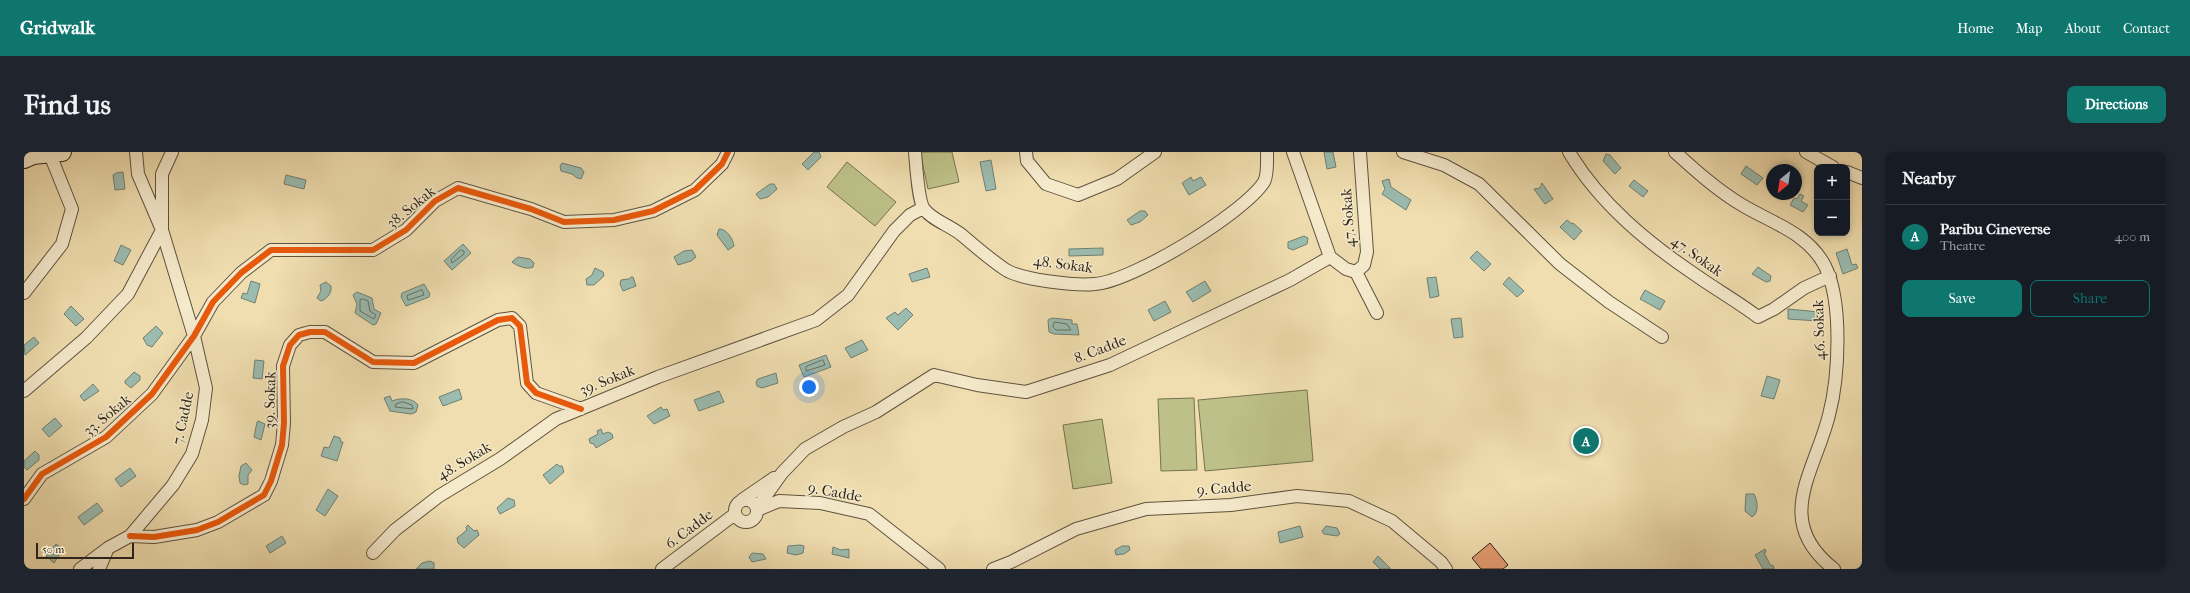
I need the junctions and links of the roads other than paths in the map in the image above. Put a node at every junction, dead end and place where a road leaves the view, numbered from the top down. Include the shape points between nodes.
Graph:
1 (53, 152) edge
2 (136, 152) edge
3 (172, 152) edge
4 (728, 152) edge
5 (915, 152) edge
6 (1026, 152) edge
7 (1155, 152) edge
8 (1266, 152) edge
9 (1293, 152) edge
10 (1360, 152) edge
11 (1402, 152) edge
12 (1569, 152) edge
13 (1675, 152) edge
14 (1806, 152) edge
15 (24, 159) edge
16 (1828, 164) edge
17 (1850, 173) edge
18 (1862, 178) edge
19 (923, 208) junction
20 (162, 230) junction
21 (1330, 257) junction
22 (1356, 272) junction
23 (1830, 276) junction
24 (24, 292) edge
25 (1377, 313) dead end
26 (194, 336) junction
27 (1662, 337) dead end
28 (24, 391) edge
29 (581, 409) junction
30 (782, 473) junction
31 (24, 499) edge
32 (742, 500) junction
33 (757, 509) junction
34 (735, 514) junction
35 (130, 536) junction
36 (108, 548) junction
37 (373, 552) dead end
38 (80, 569) edge
39 (99, 569) edge
40 (662, 569) edge
41 (939, 569) edge
42 (993, 569) edge
43 (1446, 569) edge
44 (1834, 569) edge

1 - 15 main road
1 - 24 street via 72,209 62,244
2 - 20 street, 7. Cadde via 138,174
3 - 20 street via 162,174
4 - 26 street, 38. Sokak via 722,164 695,190 653,211 614,220 564,222 531,209 458,188 435,201 406,230 373,250 271,250 241,273 213,302
5 - 19 street
6 - 7 street via 1027,161 1046,184 1078,195 1117,179
8 - 19 street, 48. Sokak via 1265,180 1254,194 1170,253 1128,275 1096,284 1036,279 1008,271
9 - 21 street
10 - 22 street, 47. Sokak via 1367,252 1364,265
11 - 27 street via 1444,165 1479,184 1560,264 1609,302
12 - 23 street, 47. Sokak via 1578,168 1606,201 1647,241 1758,317 1804,288
13 - 23 street, 46. Sokak via 1735,201 1802,237 1819,255
14 - 16 street
17 - 18 street
19 - 29 street, 39. Sokak via 894,231 848,295 816,320 658,377
20 - 26 street, 7. Cadde
20 - 28 street via 128,294 86,338
21 - 22 street, 47. Sokak via 1346,269
21 - 30 street, 8. Cadde via 1290,280 1110,364 1026,392 977,385 934,375 876,412 805,449
22 - 25 street
23 - 44 street, 46. Sokak via 1835,297 1837,356 1833,399 1825,431 1805,481 1802,512 1809,541 1823,560
26 - 31 street, 33. Sokak via 152,394 106,436 42,474
26 - 35 street, 7. Cadde via 206,388 202,420 192,454 173,486
29 - 35 street, 39. Sokak via 536,393 527,383 520,326 512,318 498,320 414,362 373,362 325,332 299,335 290,345 283,366 282,444 264,495 218,522 196,530 154,536
29 - 37 street, 48. Sokak via 556,420 500,459 439,496 395,530
30 - 32 street, 8. Cadde
30 - 33 street, 8. Cadde
32 - 33 street via 751,501
32 - 34 street via 736,506
33 - 34 street via 755,517 750,522 743,522
33 - 41 street, 9. Cadde via 779,500 820,503 868,514
34 - 40 street, 6. Cadde
35 - 36 street, 7. Cadde
36 - 38 street, 7. Cadde
36 - 39 street
42 - 43 street, 9. Cadde via 1076,529 1146,509 1231,505 1297,496 1349,501 1392,521

